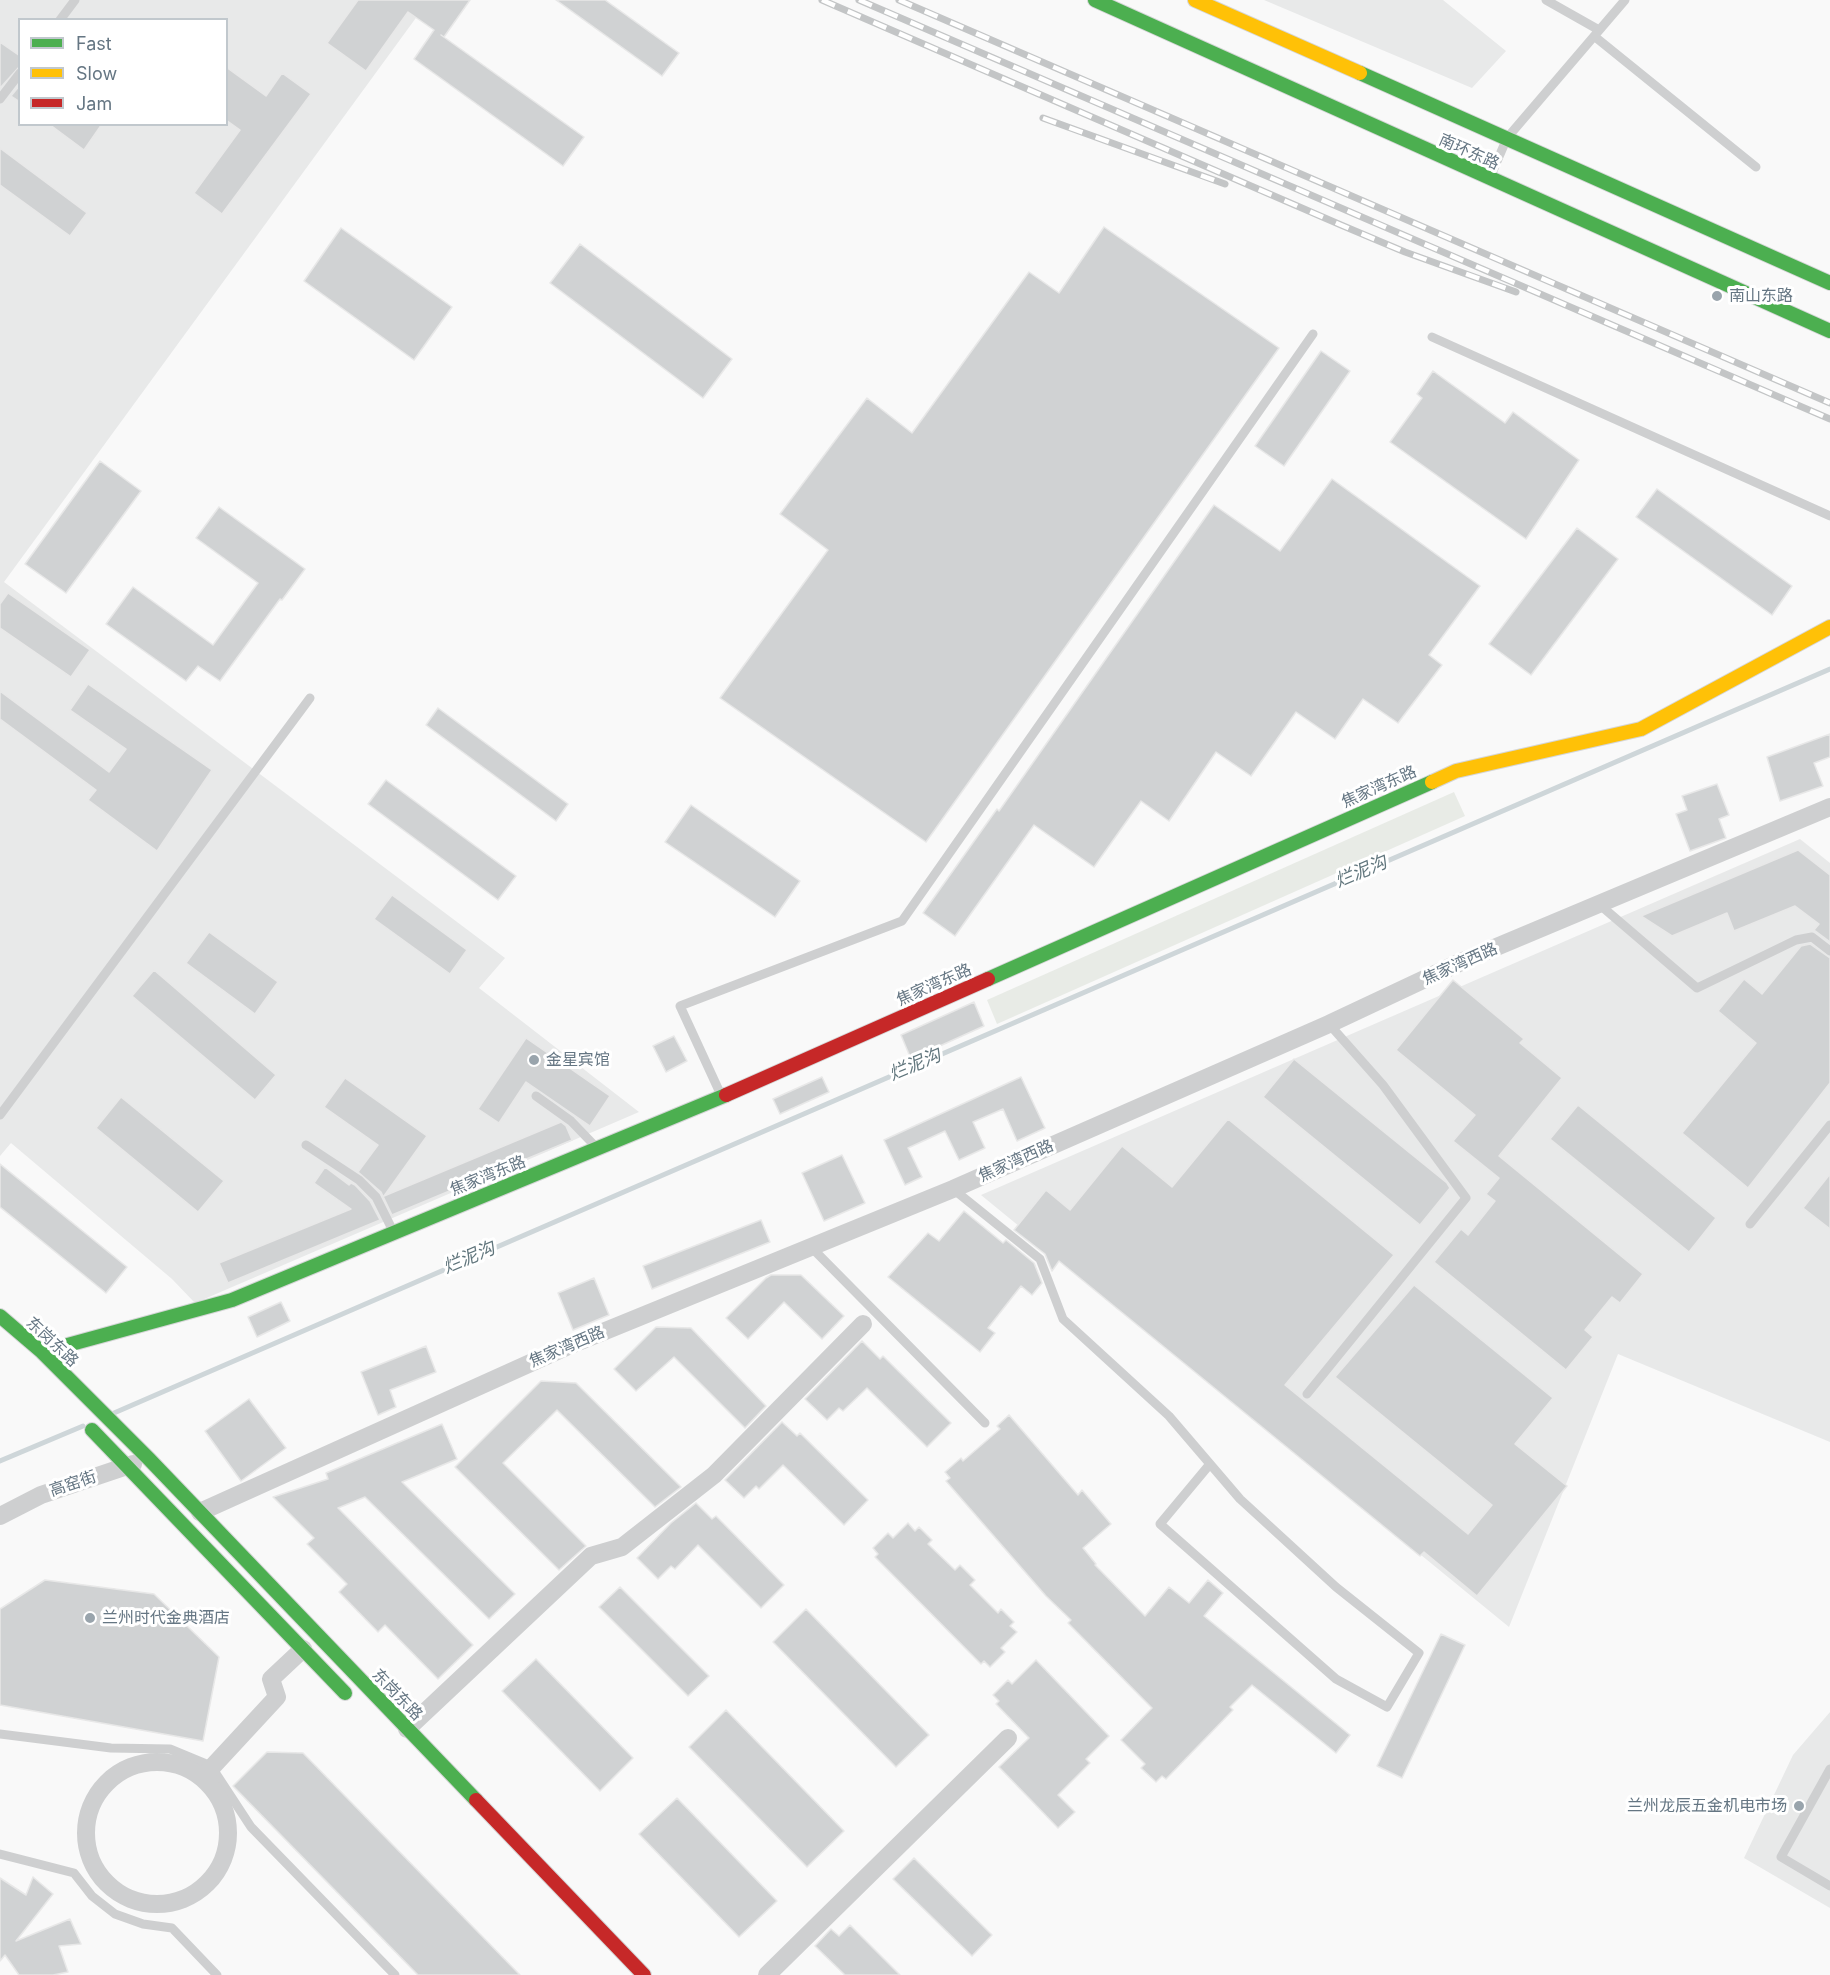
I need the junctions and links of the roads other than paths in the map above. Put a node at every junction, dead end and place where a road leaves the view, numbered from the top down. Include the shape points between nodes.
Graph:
1 (75, 0) edge
2 (1095, 0) edge
3 (1195, 0) edge
4 (1546, 0) edge
5 (1625, 0) edge
6 (62, 18) edge
7 (1597, 33) junction
8 (18, 76) edge
9 (0, 99) edge
10 (1507, 138) junction
11 (1756, 167) dead end
12 (1489, 180) junction
13 (1830, 283) edge
14 (1830, 331) edge
15 (1313, 334) dead end
16 (1432, 337) dead end
17 (1830, 516) edge
18 (1830, 627) edge
19 (310, 698) dead end
20 (1830, 807) edge
21 (1600, 905) junction
22 (1830, 951) edge
23 (1329, 1024) junction
24 (536, 1096) dead end
25 (722, 1097) junction
26 (0, 1115) edge
27 (1830, 1125) edge
28 (306, 1145) dead end
29 (598, 1149) junction
30 (953, 1189) junction
31 (1750, 1224) dead end
32 (394, 1233) junction
33 (811, 1247) junction
34 (0, 1316) edge
35 (863, 1323) dead end
36 (42, 1352) junction
37 (1307, 1394) dead end
38 (80, 1418) dead end
39 (985, 1423) dead end
40 (149, 1459) junction
41 (1210, 1464) junction
42 (126, 1466) junction
43 (200, 1512) junction
44 (0, 1516) edge
45 (303, 1649) junction
46 (352, 1700) dead end
47 (407, 1729) junction
48 (0, 1734) edge
49 (1008, 1738) dead end
50 (1830, 1769) edge
51 (206, 1772) junction
52 (0, 1854) edge
53 (1830, 1886) edge
54 (217, 1975) edge
55 (395, 1975) edge
56 (644, 1975) edge
57 (767, 1975) edge

1 - 6 lane
2 - 12 main road, 南环东路
3 - 10 main road, 南环东路
4 - 7 lane
5 - 7 lane
7 - 10 lane
7 - 11 lane
8 - 9 lane
10 - 12 lane
10 - 13 main road, 南环东路
12 - 14 main road, 南环东路
15 - 25 lane via 902,921 680,1006
16 - 17 lane
18 - 25 main road, 焦家湾东路 via 1641,729 1456,771
19 - 26 lane
20 - 21 street, 焦家湾西路
21 - 22 lane via 1697,988 1796,940 1812,937
21 - 23 street, 焦家湾西路 via 1463,961
23 - 30 street, 焦家湾西路
23 - 37 lane via 1383,1085 1466,1198
24 - 29 lane via 571,1121
25 - 29 main road, 焦家湾东路
27 - 31 lane
28 - 32 lane via 359,1180 376,1197
29 - 32 main road, 焦家湾东路
30 - 33 street, 焦家湾西路
30 - 41 lane via 1040,1259 1063,1319 1169,1416
32 - 36 main road, 焦家湾东路 via 232,1300
33 - 39 lane
33 - 43 street, 焦家湾西路 via 566,1347
34 - 36 main road, 东岗东路
35 - 47 street via 714,1475 622,1547 591,1556
36 - 40 main road, 东岗东路
38 - 42 main road
40 - 42 street, 高窑街
40 - 43 main road, 东岗东路
41 - 41 lane via 1257,1515 1336,1587 1419,1653 1387,1707 1336,1679 1160,1524
42 - 44 street, 高窑街 via 41,1495
42 - 45 main road
43 - 47 main road, 东岗东路
45 - 46 main road
45 - 51 street via 272,1679 277,1697
47 - 56 main road, 东岗东路
48 - 51 lane via 111,1748 170,1749
49 - 57 street
50 - 53 lane via 1781,1857
51 - 51 street via 150,1762 123,1770 101,1787 88,1812 85,1840 93,1866 111,1888 136,1901 164,1904 190,1896 212,1879 225,1854 228,1827
51 - 55 lane via 251,1827
52 - 54 lane via 74,1873 92,1896 115,1914 143,1924 172,1928

